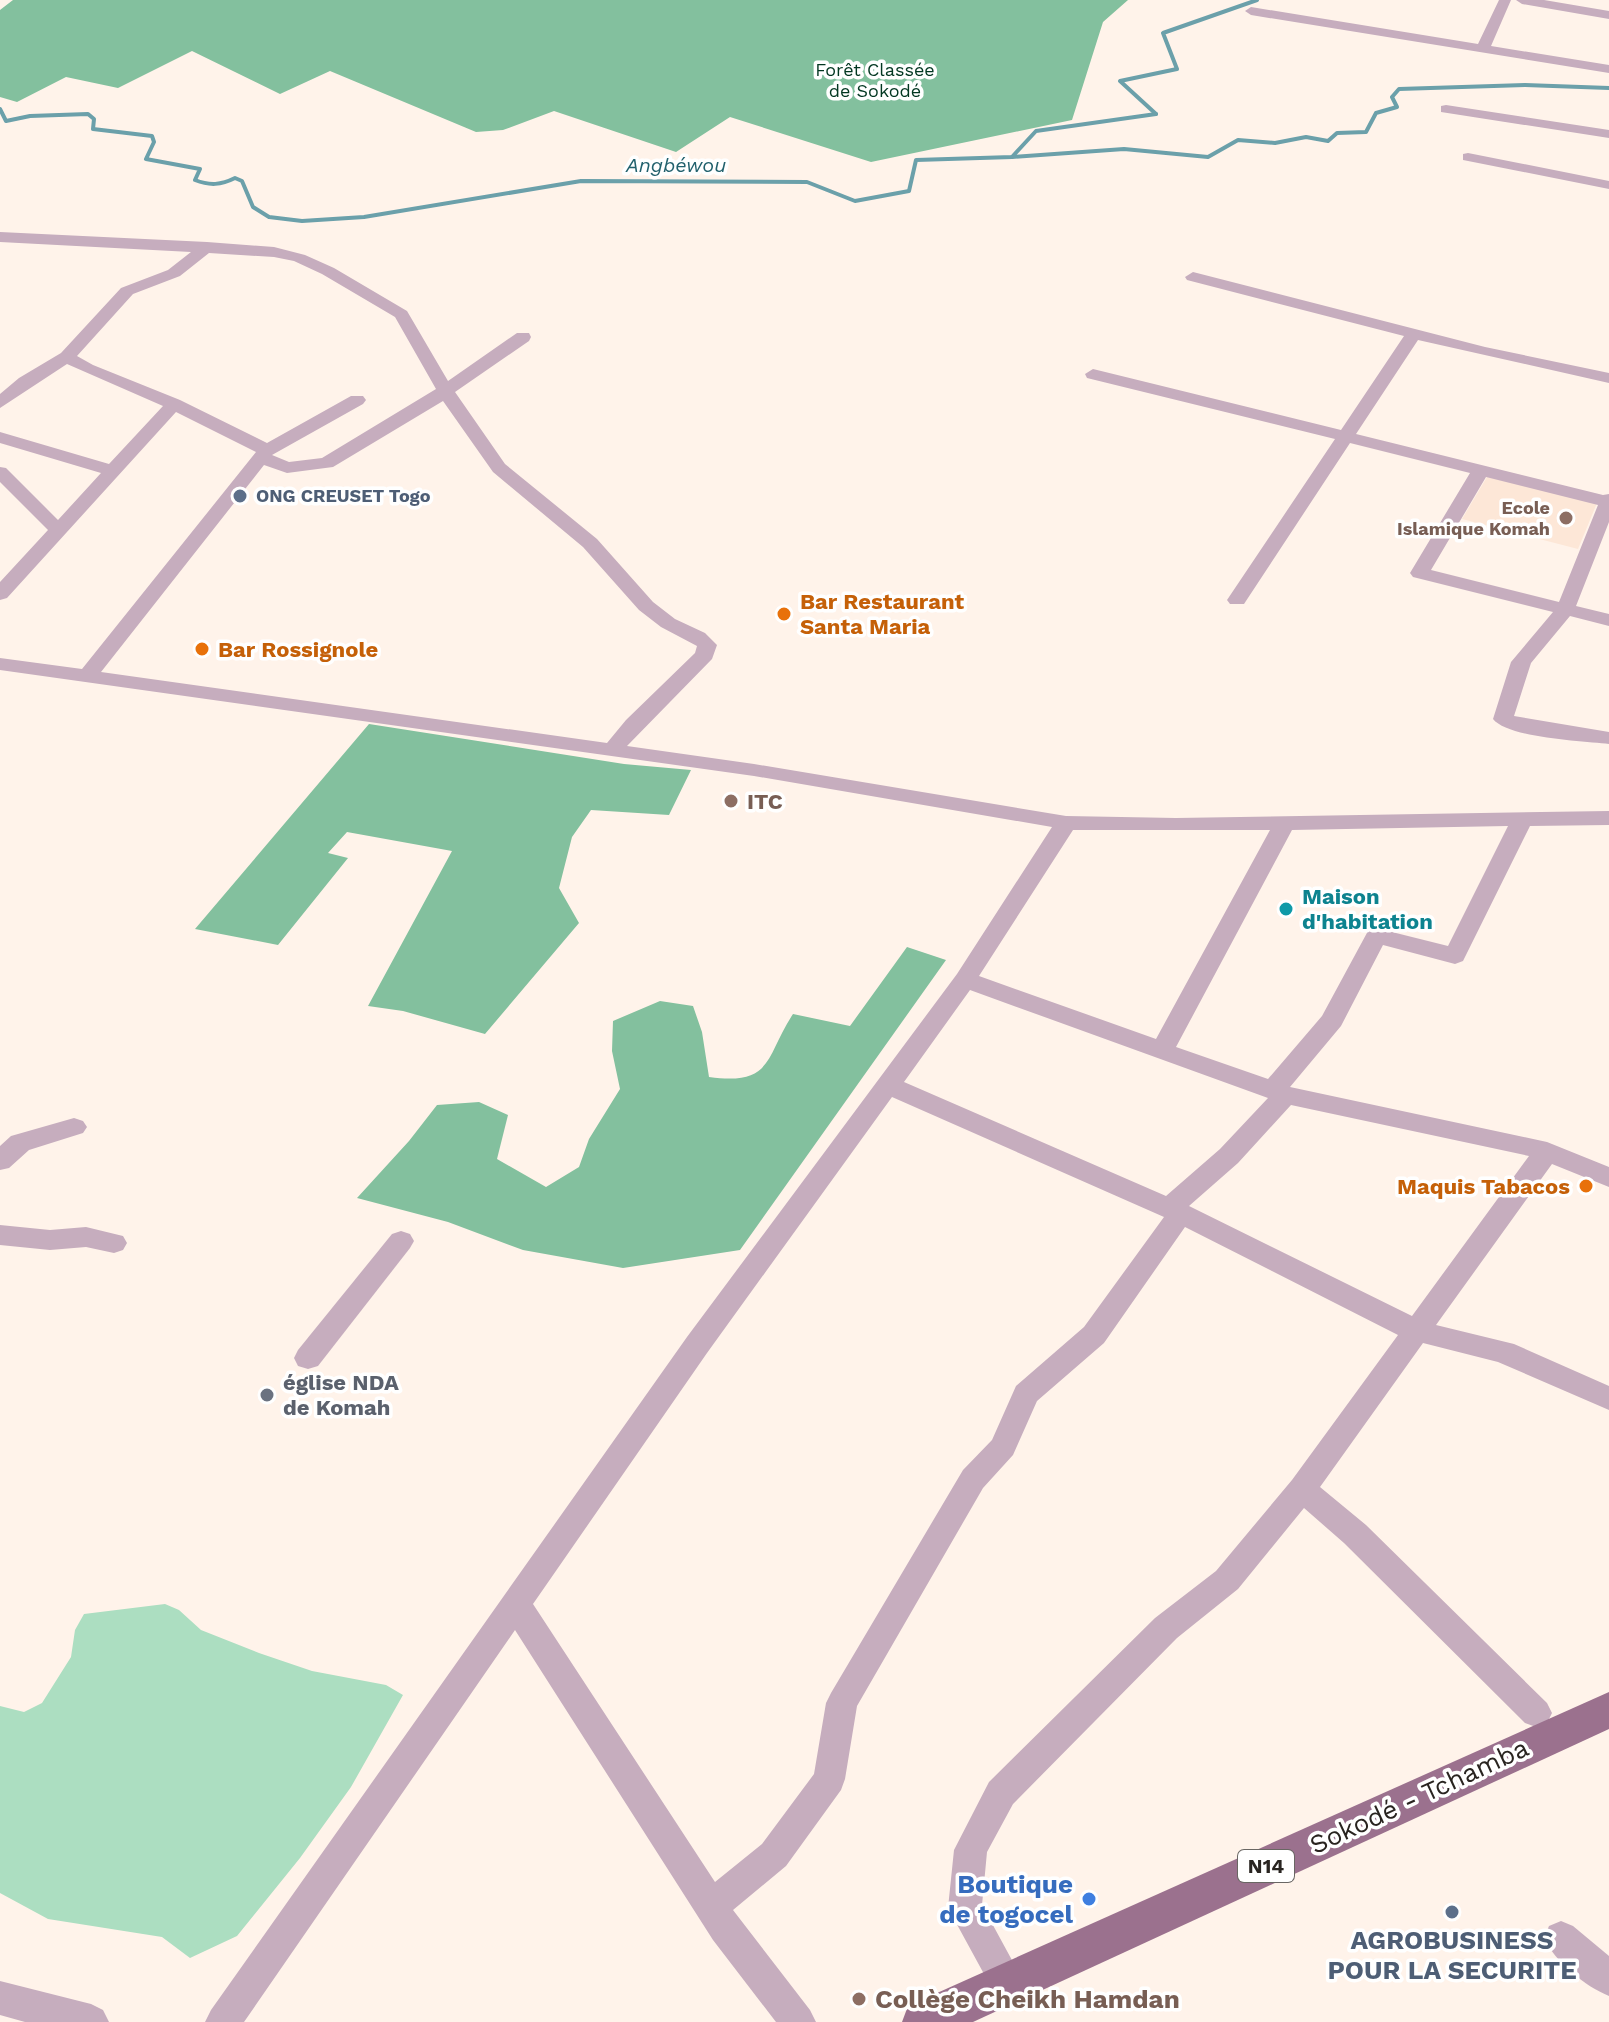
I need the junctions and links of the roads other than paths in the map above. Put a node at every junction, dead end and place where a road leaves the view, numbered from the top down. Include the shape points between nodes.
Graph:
1 (1504, 1) edge
2 (1524, 1) edge
3 (1251, 11) dead end
4 (1609, 15) edge
5 (1483, 48) junction
6 (1609, 69) edge
7 (1446, 109) dead end
8 (1609, 134) edge
9 (1468, 157) dead end
10 (1609, 185) edge
11 (0, 237) edge
12 (207, 247) junction
13 (1193, 277) dead end
14 (1414, 334) junction
15 (523, 337) dead end
16 (67, 357) junction
17 (1093, 374) dead end
18 (1609, 378) edge
19 (447, 390) junction
20 (357, 400) dead end
21 (0, 403) edge
22 (174, 404) junction
23 (0, 437) edge
24 (1346, 437) junction
25 (264, 454) junction
26 (1481, 470) junction
27 (114, 471) junction
28 (0, 472) edge
29 (1608, 501) edge
30 (60, 532) junction
31 (0, 594) edge
32 (1237, 600) dead end
33 (1565, 610) junction
34 (1609, 620) edge
35 (0, 664) edge
36 (86, 678) junction
37 (1609, 738) edge
38 (612, 750) junction
39 (1609, 818) edge
40 (1522, 820) junction
41 (1066, 823) junction
42 (1285, 823) junction
43 (965, 980) junction
44 (1162, 1050) junction
45 (888, 1085) junction
46 (1280, 1092) junction
47 (74, 1127) dead end
48 (1547, 1151) junction
49 (0, 1161) edge
50 (1609, 1178) edge
51 (1175, 1211) junction
52 (0, 1235) edge
53 (401, 1241) dead end
54 (114, 1243) dead end
55 (1416, 1331) junction
56 (308, 1358) dead end
57 (1609, 1399) edge
58 (1302, 1489) junction
59 (516, 1604) junction
60 (1609, 1710) edge
61 (1536, 1713) dead end
62 (711, 1907) junction
63 (1561, 1938) dead end
64 (1609, 1979) edge
65 (1008, 1984) junction
66 (0, 1998) edge
67 (91, 2022) edge
68 (223, 2022) edge
69 (798, 2022) edge
70 (924, 2022) edge

1 - 2 street
1 - 5 street
2 - 4 street
3 - 5 street
5 - 6 street
7 - 8 street
9 - 10 street
11 - 12 street
12 - 16 street via 174,273 127,291
12 - 19 street via 299,258 390,305 408,321
13 - 14 street
14 - 18 street
14 - 24 street
15 - 19 street
16 - 21 street
16 - 22 street
17 - 24 street
19 - 25 street via 327,463 287,468
19 - 38 street via 499,468 590,543 646,606 707,645 705,655
20 - 25 street
22 - 25 street
22 - 27 street
23 - 27 street
24 - 26 street
24 - 32 street
25 - 36 street
26 - 29 street
26 - 33 street via 1420,573
27 - 30 street
28 - 30 street
29 - 33 street
30 - 31 street
33 - 34 street
33 - 37 street via 1521,662 1503,719
35 - 36 street
36 - 38 street
38 - 41 street
39 - 40 street
40 - 42 street
40 - 46 street via 1455,956 1376,936 1332,1020
41 - 42 street
41 - 43 street
42 - 44 street
43 - 44 street
43 - 45 street
44 - 46 street
45 - 51 street
45 - 59 street
46 - 48 street
46 - 51 street via 1229,1156
47 - 49 street via 20,1143
48 - 50 street
48 - 55 street
51 - 55 street
51 - 62 street via 1094,1335 1026,1394 1003,1447 973,1479 842,1703 829,1779 774,1855
52 - 54 street via 86,1237
53 - 56 street
55 - 57 street via 1504,1352
55 - 58 street
58 - 61 street via 1355,1534
58 - 65 street via 1227,1580 1166,1628 1001,1793 971,1850 965,1908
59 - 62 street
59 - 68 street
60 - 65 main road, Sokodé - Tchamba / N14
62 - 69 street
63 - 64 street
65 - 70 main road, Sokodé - Tchamba / N14
66 - 67 street

